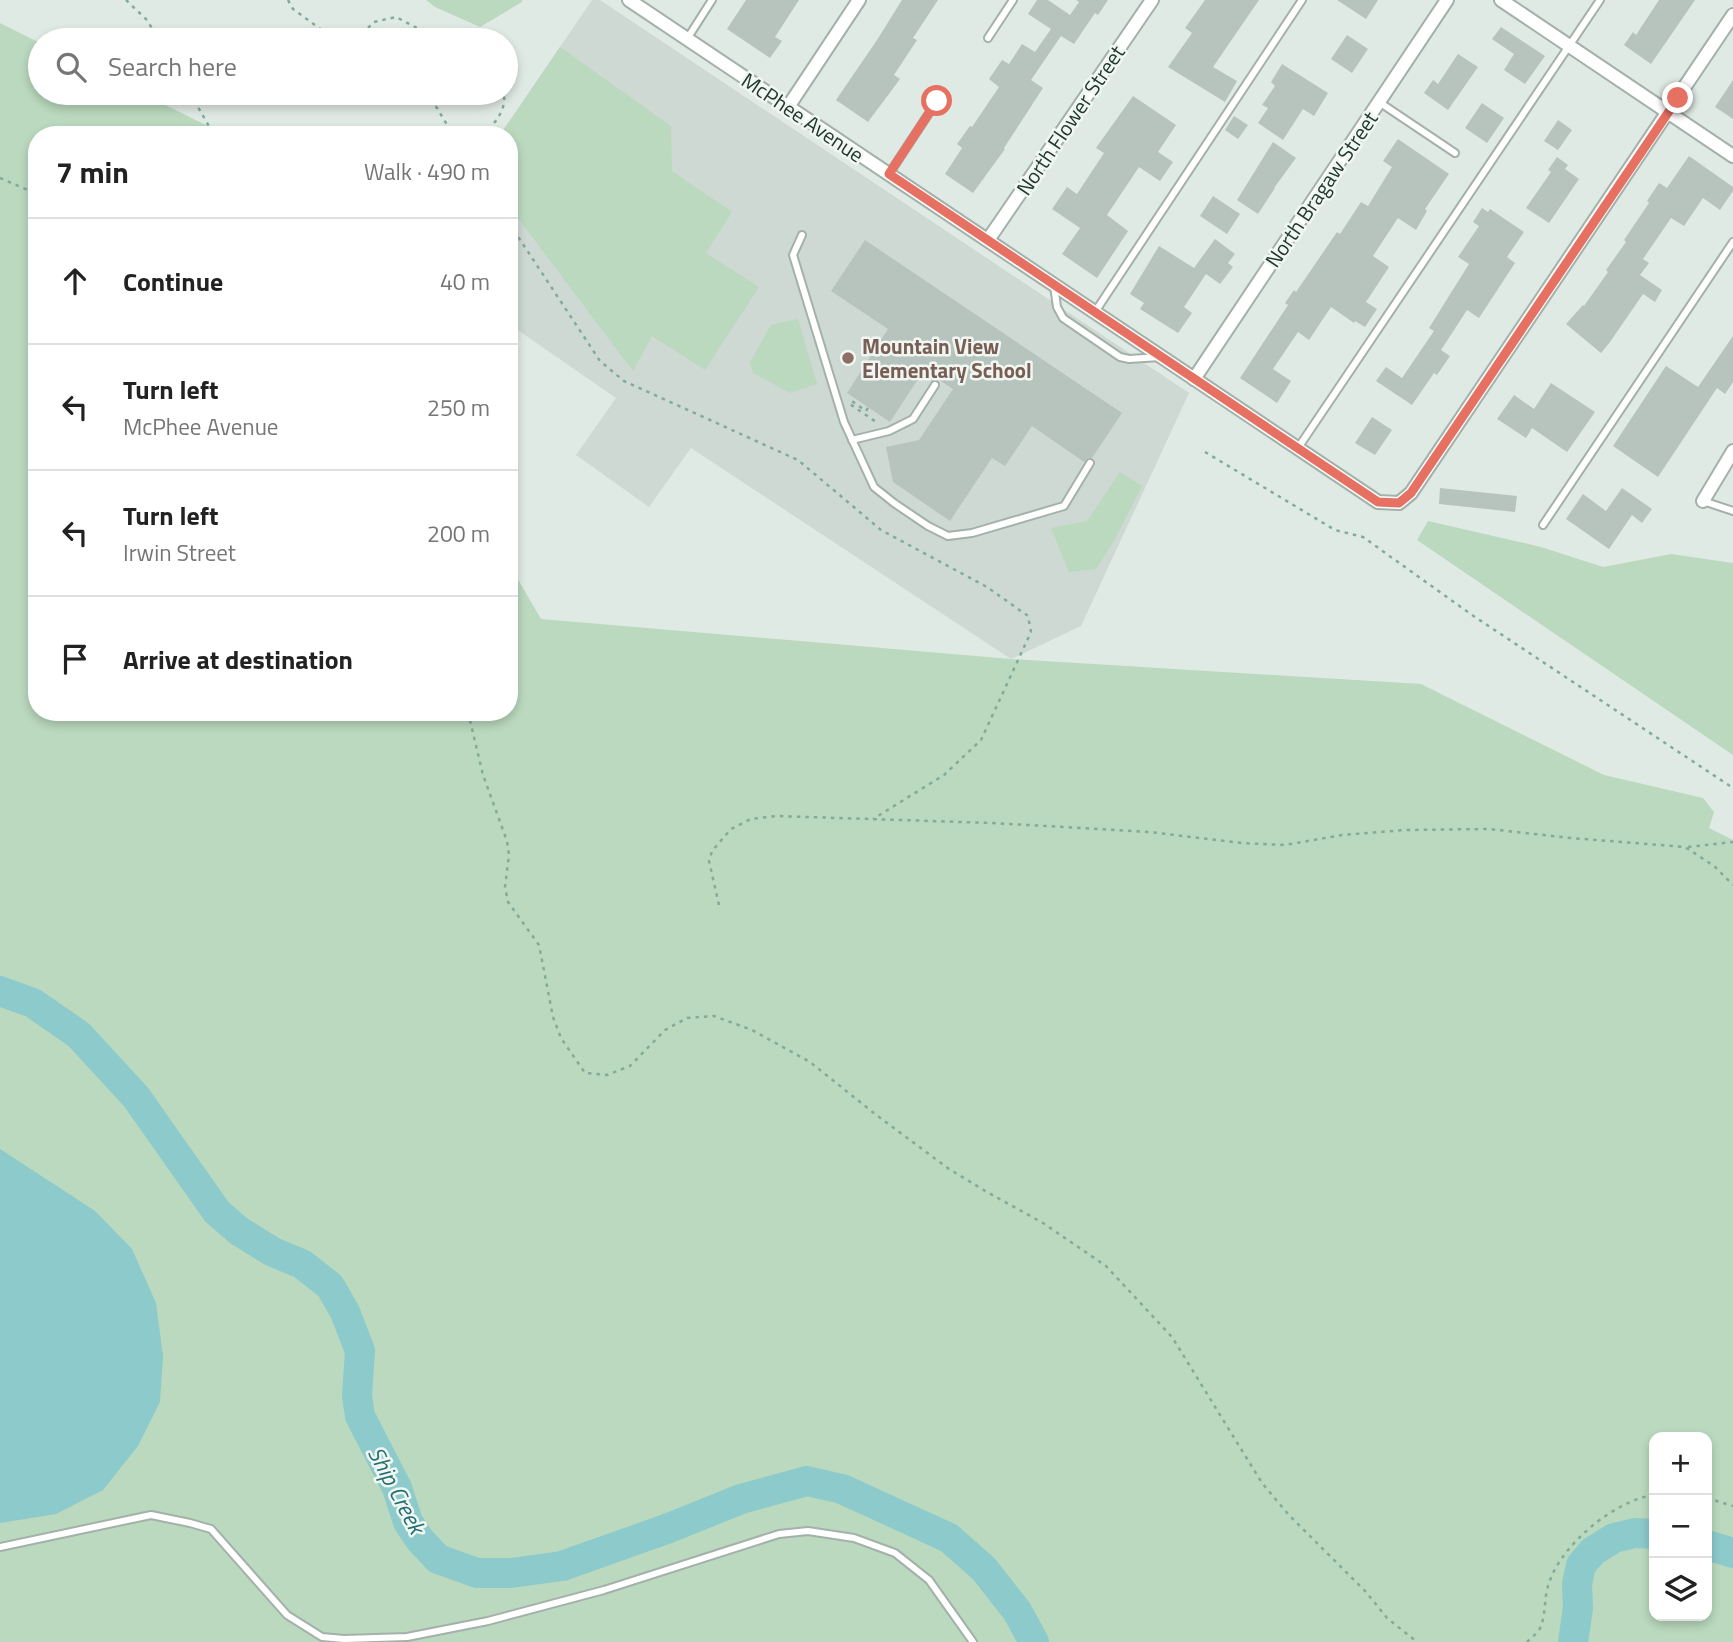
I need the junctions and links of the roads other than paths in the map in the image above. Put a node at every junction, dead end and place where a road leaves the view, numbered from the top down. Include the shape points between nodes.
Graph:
1 (629, 0) edge
2 (712, 0) edge
3 (859, 0) edge
4 (1013, 0) edge
5 (1152, 0) edge
6 (1303, 0) edge
7 (1447, 0) edge
8 (1502, 0) edge
9 (1600, 0) edge
10 (1733, 15) edge
11 (988, 38) dead end
12 (687, 39) junction
13 (1569, 46) junction
14 (937, 101) dead end
15 (1379, 102) junction
16 (788, 107) junction
17 (1669, 113) junction
18 (1455, 153) dead end
19 (1733, 156) edge
20 (889, 174) junction
21 (802, 235) dead end
22 (988, 240) junction
23 (1733, 242) edge
24 (1054, 285) junction
25 (1095, 312) junction
26 (1162, 357) junction
27 (1194, 379) junction
28 (935, 385) dead end
29 (852, 440) junction
30 (1298, 448) junction
31 (1733, 451) edge
32 (1090, 463) dead end
33 (1703, 500) joint
34 (1733, 511) edge
35 (1543, 525) dead end
36 (0, 1548) edge
37 (973, 1642) edge

1 - 12 street, McPhee Avenue
2 - 12 lane
3 - 16 street
4 - 11 lane
5 - 22 street, North Flower Street
6 - 25 lane
7 - 15 street, North Bragaw Street
8 - 13 street
9 - 13 lane
10 - 17 street
12 - 16 street, McPhee Avenue
13 - 17 street
13 - 30 lane
14 - 20 lane
15 - 18 lane
15 - 27 street, North Bragaw Street
16 - 20 street, McPhee Avenue
17 - 19 street
17 - 30 street, McPhee Avenue via 1411,493 1399,503 1378,502
20 - 22 street, McPhee Avenue
21 - 29 lane via 793,255
22 - 24 street, McPhee Avenue
23 - 35 lane
24 - 25 street, McPhee Avenue
24 - 26 lane via 1063,318 1120,356
25 - 26 street, McPhee Avenue
26 - 27 street, McPhee Avenue
27 - 30 street, McPhee Avenue
28 - 29 lane via 913,419 889,431
29 - 32 lane via 874,487 948,536 1064,506
31 - 33 street
33 - 34 lane
36 - 37 lane via 151,1515 190,1523 211,1530 287,1615 322,1637 344,1639 407,1637 488,1621 604,1590 779,1534 808,1531 854,1538 895,1553 929,1580

